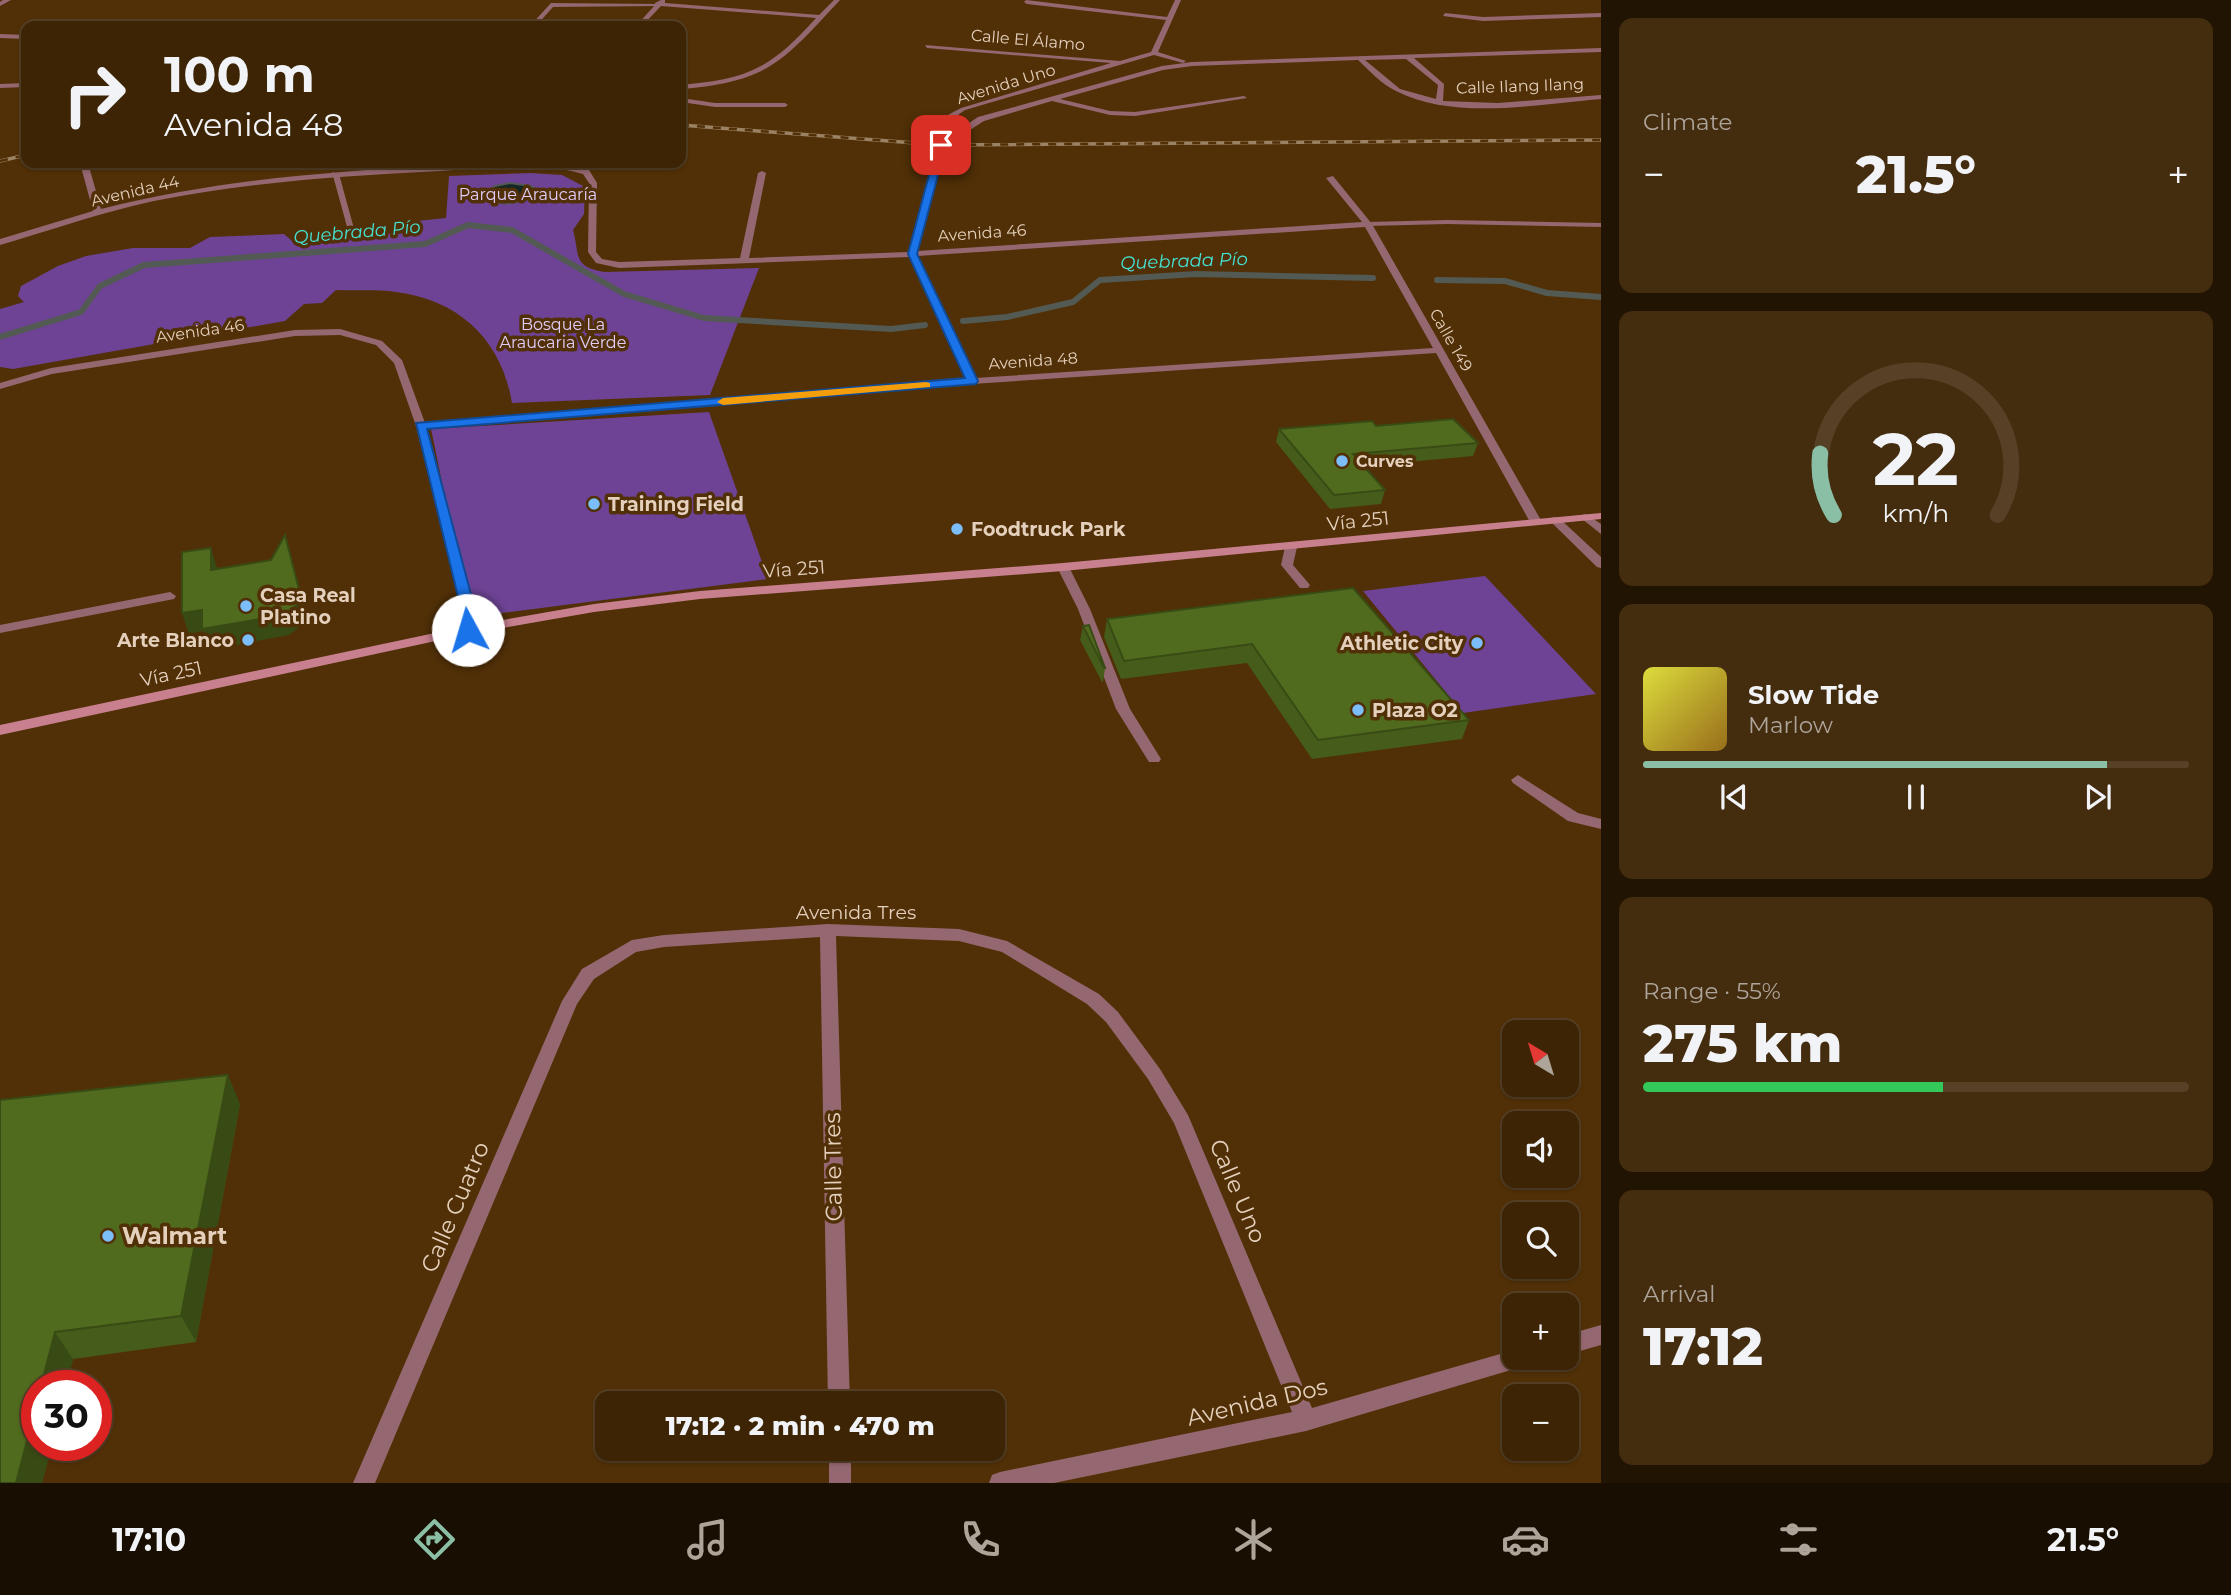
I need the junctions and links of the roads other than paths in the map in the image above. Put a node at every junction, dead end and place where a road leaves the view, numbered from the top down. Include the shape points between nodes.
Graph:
1 (8, 0) edge
2 (664, 0) edge
3 (837, 0) edge
4 (1029, 0) edge
5 (1178, 0) edge
6 (0, 4) edge
7 (656, 5) junction
8 (1445, 15) dead end
9 (1601, 15) edge
10 (818, 16) junction
11 (1170, 19) junction
12 (537, 21) edge
13 (643, 21) edge
14 (0, 36) edge
15 (21, 37) edge
16 (927, 46) dead end
17 (1601, 50) edge
18 (1153, 53) junction
19 (1167, 57) junction
20 (1408, 57) junction
21 (1360, 59) junction
22 (1140, 60) junction
23 (1128, 63) junction
24 (1192, 64) junction
25 (1162, 68) junction
26 (21, 85) edge
27 (0, 86) edge
28 (686, 87) edge
29 (1601, 97) edge
30 (1049, 98) junction
31 (1244, 98) dead end
32 (686, 101) edge
33 (1439, 102) junction
34 (785, 106) dead end
35 (941, 145) junction
36 (85, 168) edge
37 (333, 168) edge
38 (435, 168) edge
39 (575, 168) edge
40 (762, 173) dead end
41 (335, 174) junction
42 (1330, 178) dead end
43 (98, 212) junction
44 (1368, 224) junction
45 (1601, 225) edge
46 (353, 234) dead end
47 (0, 242) edge
48 (912, 254) junction
49 (744, 259) junction
50 (599, 261) joint
51 (1439, 350) junction
52 (972, 381) junction
53 (0, 386) edge
54 (421, 426) junction
55 (1601, 516) edge
56 (1586, 517) junction
57 (1555, 520) junction
58 (1536, 522) junction
59 (1601, 530) edge
60 (1291, 547) junction
61 (1601, 564) edge
62 (1063, 567) junction
63 (1304, 585) dead end
64 (170, 596) dead end
65 (0, 629) edge
66 (468, 630) junction
67 (0, 730) edge
68 (1154, 759) dead end
69 (1518, 780) dead end
70 (1601, 824) edge
71 (828, 930) junction
72 (607, 961) joint
73 (1093, 999) joint
74 (1601, 1335) edge
75 (1579, 1341) edge
76 (1502, 1363) edge
77 (839, 1391) edge
78 (1306, 1420) junction
79 (840, 1461) edge
80 (364, 1483) edge
81 (841, 1483) edge
82 (1000, 1483) edge

1 - 6 street
2 - 7 street
3 - 10 street
4 - 11 street via 1054,7
5 - 11 street
7 - 10 street
7 - 12 street via 551,5
7 - 13 street
8 - 9 street via 1483,19
10 - 28 street via 776,62 753,74
11 - 18 street
14 - 15 street
16 - 23 street, Calle El Álamo
17 - 20 street, Avenida Uno
18 - 19 street, Avenida Uno
18 - 22 street, Avenida Uno
19 - 22 street
19 - 24 street, Avenida Uno
19 - 25 street
20 - 21 street, Avenida Uno
20 - 33 street, Calle Ilang Ilang via 1441,84
21 - 24 street, Avenida Uno
21 - 33 street, Calle Ilang Ilang via 1399,90
22 - 23 street, Avenida Uno
23 - 35 street, Avenida Uno via 963,109 949,118
24 - 25 street, Avenida Uno
25 - 30 street, Avenida Uno
26 - 27 street
29 - 33 street, Calle Ilang Ilang
30 - 31 street via 1110,113 1135,114
30 - 35 street, Avenida Uno via 981,119
32 - 34 street
35 - 48 street
36 - 43 street
37 - 41 street
38 - 41 street, Avenida 44
39 - 50 street, Avenida 44 via 586,172 593,183 592,252
40 - 49 street
41 - 43 street, Avenida 44 via 214,189
41 - 46 street
42 - 44 street, Calle 149
43 - 47 street, Avenida 44
44 - 45 street, Avenida 46
44 - 48 street, Avenida 46
44 - 51 street, Calle 149
48 - 49 street, Avenida 46
48 - 52 street
49 - 50 street, Avenida 46 via 619,265
51 - 52 street, Avenida 48
51 - 58 street, Calle 149
52 - 54 street, Avenida 48
53 - 54 street, Avenida 46 via 51,371 295,333 340,332 379,343 399,362
54 - 66 street via 470,617
55 - 56 main road, Vía 251
56 - 57 main road, Vía 251
56 - 59 street
57 - 58 main road, Vía 251
57 - 61 street
58 - 60 main road, Vía 251
60 - 62 main road, Vía 251
60 - 63 street via 1287,565
62 - 66 main road, Vía 251 via 700,595
62 - 68 street via 1123,709
64 - 65 street
66 - 67 main road, Vía 251
69 - 70 street via 1573,817
71 - 72 street, Avenida Tres via 664,940 632,946
71 - 73 street, Avenida Tres via 958,934 1007,947
71 - 77 street, Calle Tres
72 - 80 street, Calle Cuatro via 588,974 570,1001
73 - 78 street, Calle Uno via 1154,1074 1182,1120
74 - 75 street
76 - 78 street, Avenida Dos
78 - 82 street, Avenida Dos
79 - 81 street

